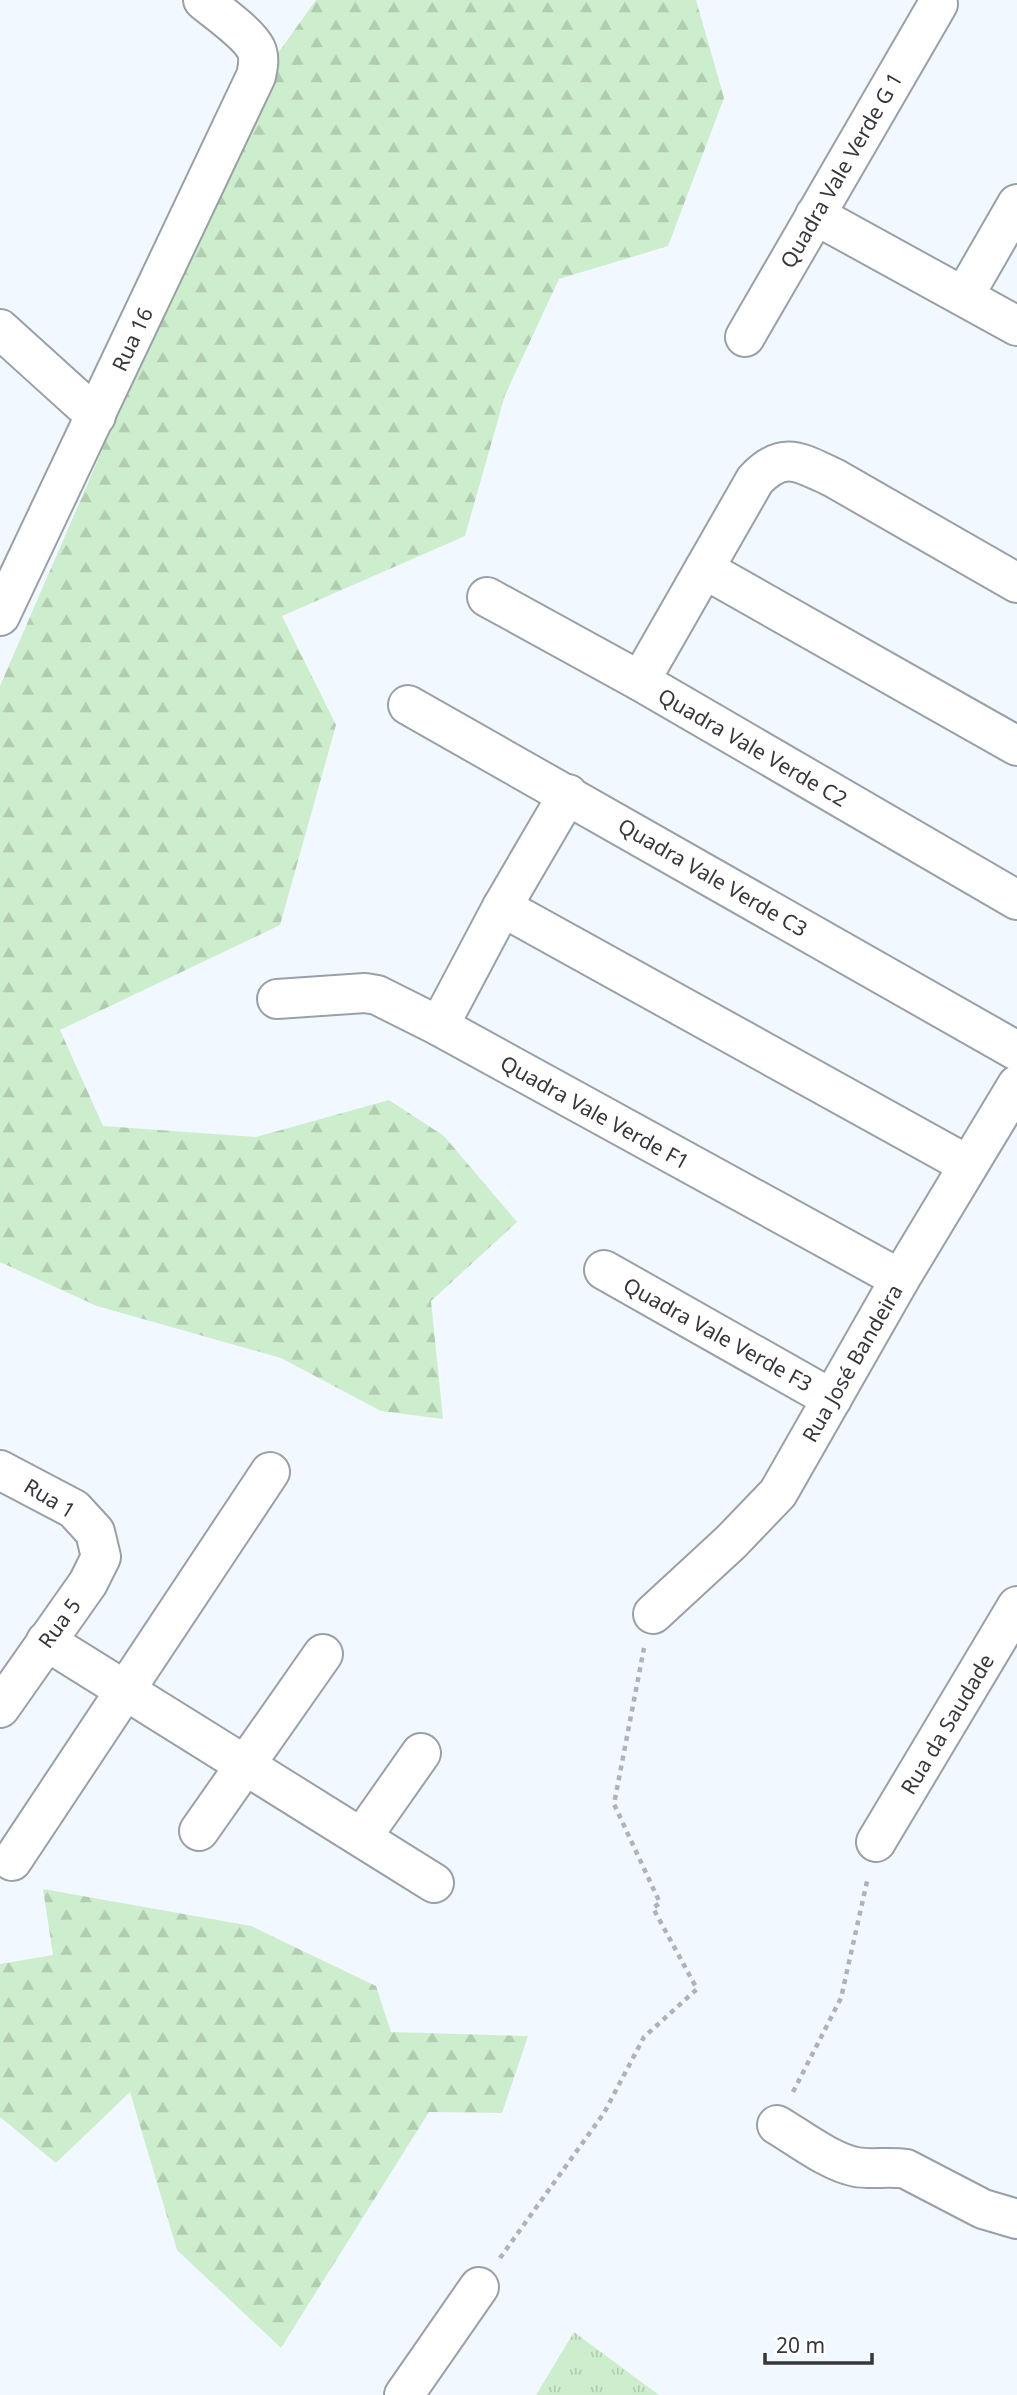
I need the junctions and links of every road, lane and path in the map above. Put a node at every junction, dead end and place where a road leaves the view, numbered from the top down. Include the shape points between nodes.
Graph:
1 (203, 0) edge
2 (938, 4) dead end
3 (1017, 204) edge
4 (815, 215) junction
5 (964, 296) junction
6 (1017, 326) edge
7 (0, 329) edge
8 (745, 337) dead end
9 (96, 416) junction
10 (704, 569) junction
11 (1017, 583) edge
12 (487, 597) dead end
13 (0, 615) edge
14 (640, 681) junction
15 (408, 705) dead end
16 (1017, 746) edge
17 (568, 794) junction
18 (1017, 900) edge
19 (502, 907) junction
20 (277, 999) dead end
21 (439, 1026) junction
22 (1017, 1051) edge
23 (1017, 1085) edge
24 (968, 1165) junction
25 (604, 1270) dead end
26 (900, 1279) junction
27 (832, 1399) junction
28 (0, 1470) edge
29 (270, 1472) dead end
30 (95, 1532) joint
31 (1017, 1606) edge
32 (653, 1614) joint
33 (46, 1641) junction
34 (323, 1654) dead end
35 (125, 1691) junction
36 (0, 1708) edge
37 (421, 1753) dead end
38 (245, 1766) junction
39 (199, 1831) dead end
40 (362, 1837) junction
41 (876, 1842) joint
42 (12, 1861) dead end
43 (434, 1883) dead end
44 (777, 2125) joint
45 (1017, 2219) edge
46 (479, 2287) joint
47 (404, 2395) edge

1 - 9 street, Rua 16 via 256,49 256,76
2 - 4 street, Quadra Vale Verde G 1
3 - 5 street
4 - 5 street
4 - 8 street, Quadra Vale Verde G 1
5 - 6 street
7 - 9 street
9 - 13 street, Rua 16
10 - 11 street via 755,480 768,466 787,460 834,478
10 - 14 street
10 - 16 street
12 - 14 street, Quadra Vale Verde C2
14 - 18 street, Quadra Vale Verde C2
15 - 17 street, Quadra Vale Verde C3
17 - 19 street
17 - 22 street, Quadra Vale Verde C3
19 - 21 street
19 - 24 street
20 - 21 street, Quadra Vale Verde F1 via 365,993
21 - 26 street, Quadra Vale Verde F1
23 - 24 street, Rua José Bandeira
24 - 26 street, Rua José Bandeira
25 - 27 street, Quadra Vale Verde F3
26 - 27 street, Rua José Bandeira
27 - 32 street, Rua José Bandeira via 778,1493
28 - 30 street, Rua 1 via 74,1509
29 - 35 street
30 - 33 street, Rua 5 via 101,1556 88,1583
31 - 41 street, Rua da Saudade
32 - 46 path via 614,1804 660,1903 653,1908 697,1989 644,2036 604,2113
33 - 35 street
33 - 36 street, Rua 5
34 - 38 street
35 - 38 street
35 - 42 street
37 - 40 street
38 - 39 street
38 - 40 street
40 - 43 street
41 - 44 path via 841,1998
44 - 45 street via 842,2163 906,2169 983,2209
46 - 47 street

